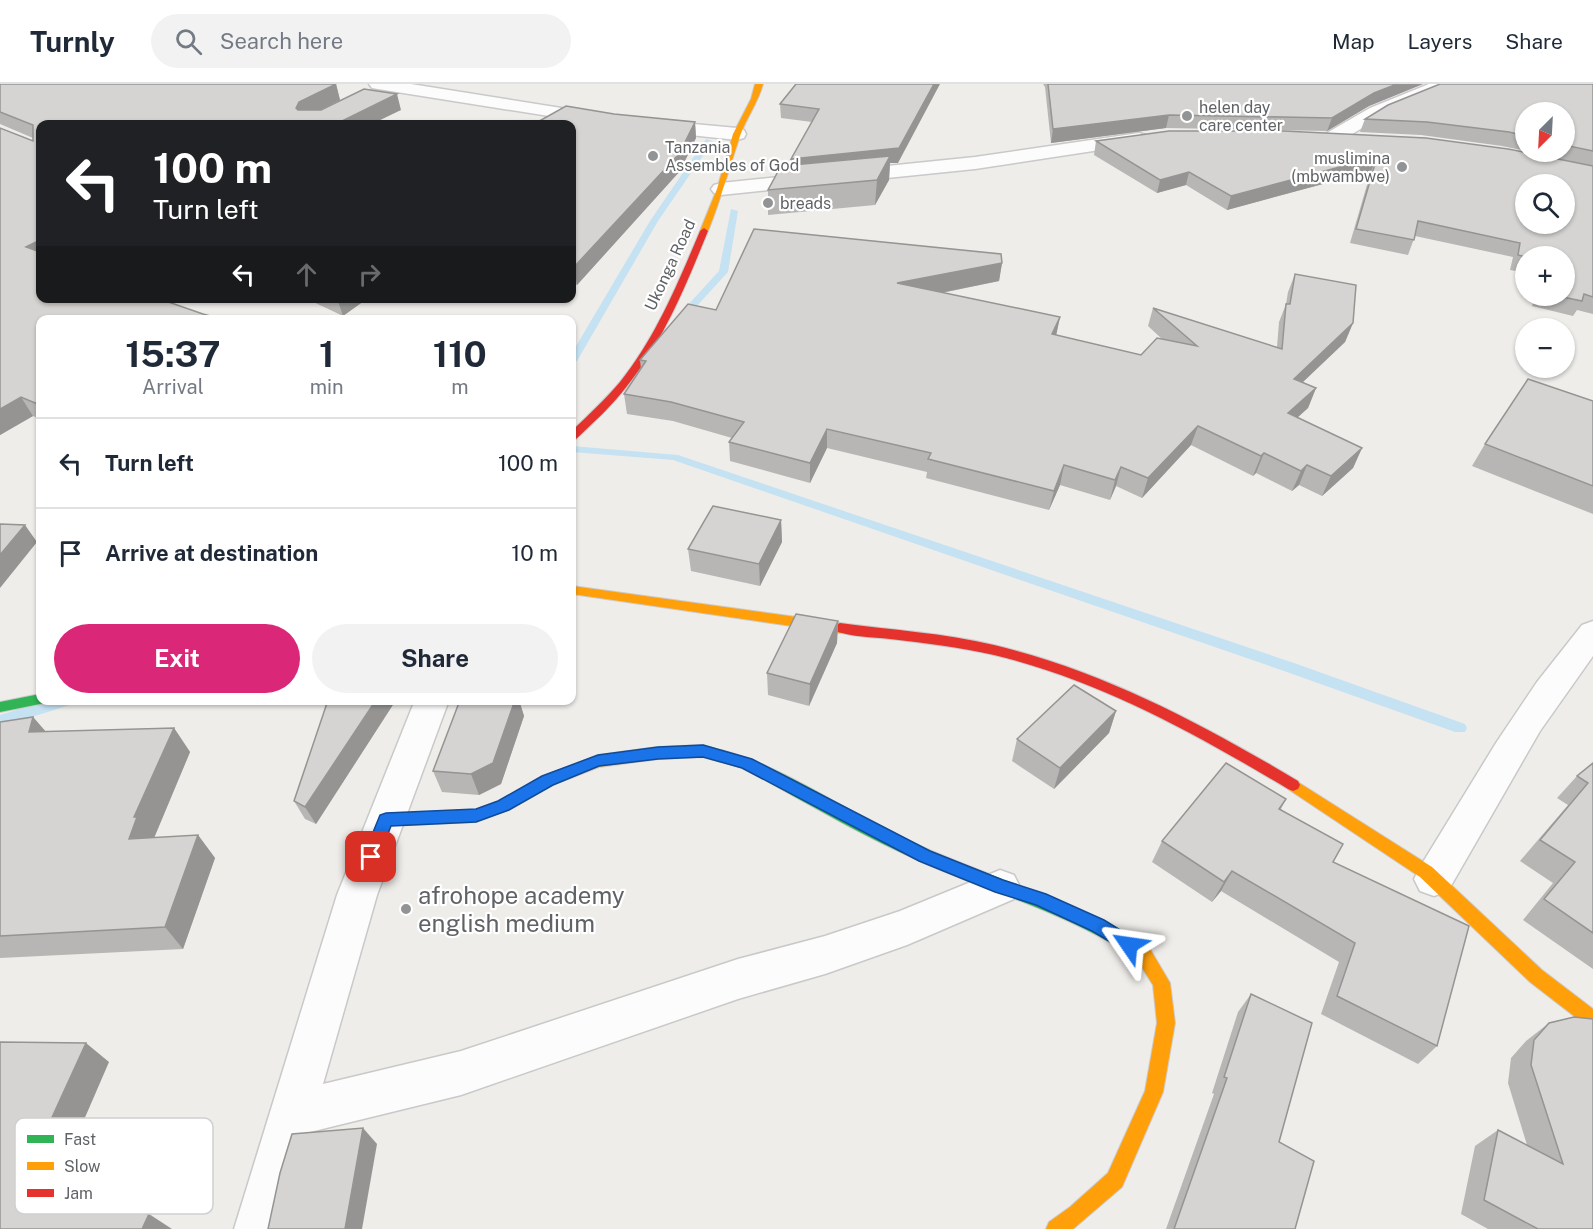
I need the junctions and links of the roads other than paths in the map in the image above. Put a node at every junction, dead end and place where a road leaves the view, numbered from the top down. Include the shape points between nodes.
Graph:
1 (759, 84) edge
2 (1444, 84) edge
3 (379, 88) edge
4 (627, 123) edge
5 (576, 134) edge
6 (737, 134) junction
7 (1156, 137) edge
8 (1311, 137) edge
9 (1332, 138) junction
10 (1367, 140) edge
11 (722, 189) junction
12 (576, 433) edge
13 (576, 591) edge
14 (1593, 633) edge
15 (36, 700) edge
16 (430, 705) edge
17 (0, 707) edge
18 (386, 820) junction
19 (1434, 879) junction
20 (1000, 887) junction
21 (1593, 1020) edge
22 (292, 1114) junction
23 (258, 1229) edge
24 (1056, 1229) edge

1 - 6 street, Ukonga Road
2 - 9 street via 1376,112
3 - 5 street via 616,122
4 - 6 street
6 - 11 street, Ukonga Road
7 - 11 street via 975,163
8 - 9 street
9 - 10 street
11 - 12 street, Ukonga Road via 676,298 646,351 610,400
13 - 19 street via 994,650 1042,663 1198,730 1313,796
14 - 19 street via 1563,668 1526,725
15 - 17 street
16 - 18 street
18 - 20 street via 476,816 598,761 703,751 747,763 924,856
18 - 22 street via 357,895
19 - 21 street via 1558,995
20 - 22 street via 907,927 738,979 461,1073
20 - 24 street via 1040,899 1098,926 1144,955 1161,983 1166,1023 1154,1092 1115,1180
22 - 23 street

